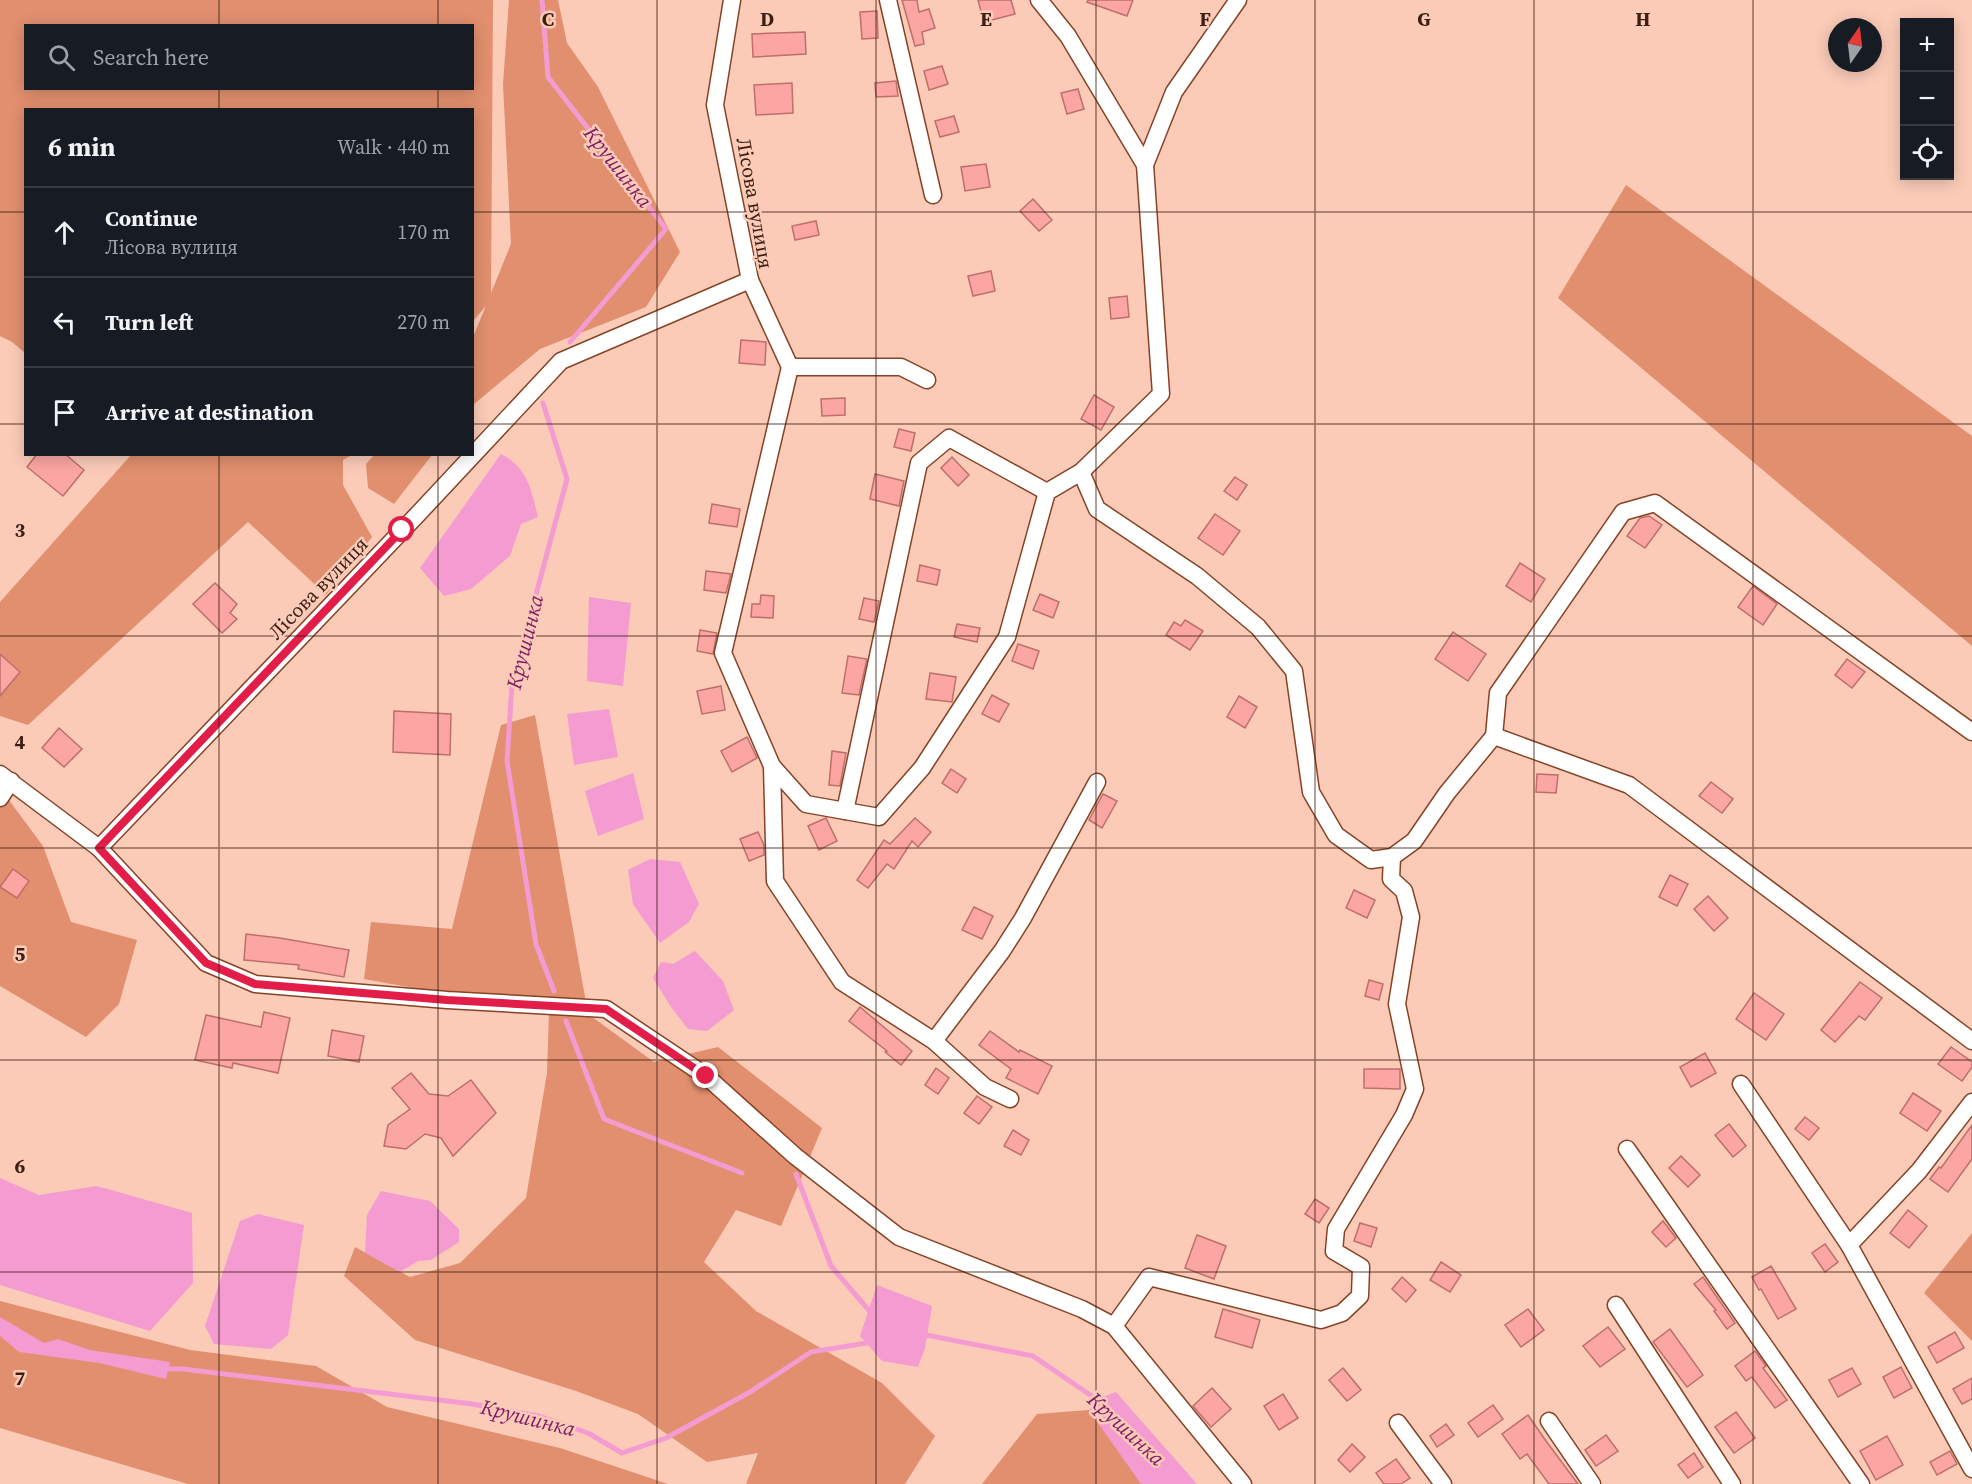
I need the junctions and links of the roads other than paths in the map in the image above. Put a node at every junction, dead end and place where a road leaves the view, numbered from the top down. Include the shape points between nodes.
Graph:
1 (732, 0) edge
2 (888, 0) edge
3 (1039, 0) edge
4 (1238, 0) edge
5 (1145, 165) junction
6 (933, 195) dead end
7 (750, 280) junction
8 (790, 367) junction
9 (927, 380) dead end
10 (474, 453) edge
11 (471, 456) edge
12 (1081, 472) junction
13 (1047, 492) junction
14 (1972, 732) edge
15 (1494, 736) junction
16 (772, 766) junction
17 (5, 778) edge
18 (1097, 782) dead end
19 (0, 798) edge
20 (845, 811) junction
21 (99, 848) junction
22 (1392, 857) junction
23 (934, 1041) junction
24 (1972, 1041) edge
25 (1741, 1084) dead end
26 (1010, 1100) dead end
27 (1972, 1102) edge
28 (1626, 1149) dead end
29 (1849, 1245) junction
30 (1616, 1305) dead end
31 (1114, 1326) junction
32 (1549, 1421) dead end
33 (1398, 1422) dead end
34 (1972, 1469) edge
35 (1243, 1484) edge
36 (1443, 1484) edge
37 (1592, 1484) edge
38 (1732, 1484) edge
39 (1861, 1484) edge

1 - 7 street, Лісова вулиця via 715,105
2 - 6 street
3 - 5 street via 1068,36
4 - 5 street via 1174,92
5 - 12 street via 1161,394
7 - 8 street
7 - 10 street, Лісова вулиця via 561,361
8 - 9 street via 901,367
8 - 16 street via 723,653
11 - 21 street, Лісова вулиця
12 - 13 street
12 - 22 street via 1097,509 1197,576 1258,627 1294,671 1311,792 1336,835 1371,860
13 - 20 street via 1007,637 922,768 879,817
13 - 20 street via 949,438 919,464
14 - 15 street via 1655,504 1623,512 1498,693
15 - 22 street via 1414,841
15 - 24 street via 1629,784
16 - 20 street via 806,804
16 - 23 street via 775,880 842,982
17 - 19 street
17 - 21 street
18 - 23 street via 1023,918
21 - 31 street via 206,963 255,984 606,1009 706,1076 795,1156 899,1237
22 - 31 street via 1391,879 1404,891 1411,917 1397,1004 1415,1089 1404,1115 1336,1229 1334,1251 1361,1267 1360,1296 1342,1313 1321,1320 1149,1277
23 - 26 street via 985,1087
25 - 29 street
27 - 29 street via 1919,1172
28 - 39 street
29 - 34 street
30 - 38 street
31 - 35 street
32 - 37 street
33 - 36 street

